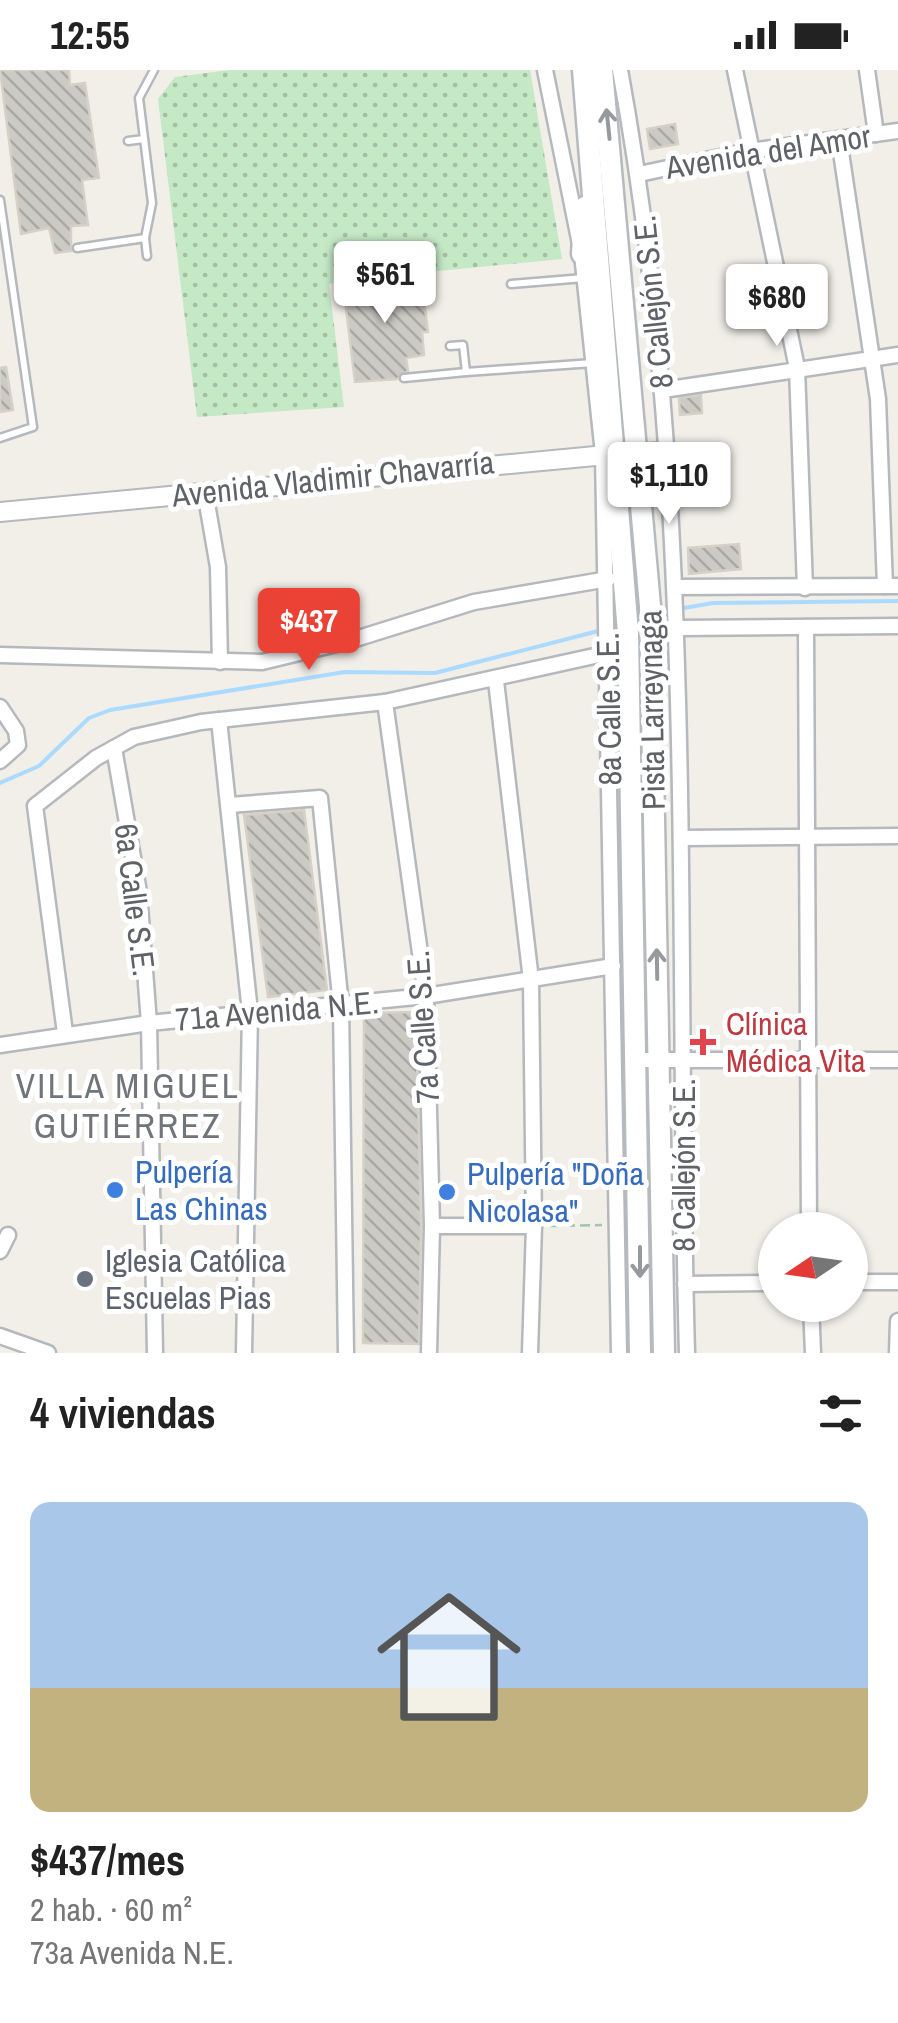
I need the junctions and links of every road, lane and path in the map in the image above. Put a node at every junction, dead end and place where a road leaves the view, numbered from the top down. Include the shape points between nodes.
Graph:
1 (154, 70) edge
2 (544, 70) edge
3 (583, 70) edge
4 (602, 70) edge
5 (620, 70) edge
6 (735, 70) edge
7 (867, 70) edge
8 (898, 131) edge
9 (876, 134) junction
10 (839, 138) junction
11 (144, 139) junction
12 (588, 140) junction
13 (128, 142) dead end
14 (749, 151) junction
15 (639, 174) junction
16 (0, 200) edge
17 (145, 238) junction
18 (78, 248) dead end
19 (582, 254) junction
20 (147, 256) dead end
21 (585, 278) junction
22 (511, 284) dead end
23 (450, 346) dead end
24 (898, 355) edge
25 (873, 358) junction
26 (593, 363) junction
27 (797, 368) junction
28 (466, 372) junction
29 (404, 378) dead end
30 (664, 390) junction
31 (0, 438) edge
32 (667, 450) junction
33 (639, 452) junction
34 (610, 454) junction
35 (205, 492) junction
36 (0, 512) edge
37 (608, 579) junction
38 (892, 586) edge
39 (805, 588) junction
40 (676, 591) junction
41 (621, 617) junction
42 (679, 621) junction
43 (898, 626) edge
44 (806, 627) junction
45 (608, 648) junction
46 (0, 655) edge
47 (220, 662) junction
48 (496, 680) junction
49 (385, 702) junction
50 (0, 708) edge
51 (220, 720) junction
52 (114, 748) junction
53 (0, 761) edge
54 (230, 806) junction
55 (898, 836) edge
56 (684, 838) junction
57 (810, 838) junction
58 (613, 966) junction
59 (531, 980) junction
60 (426, 996) junction
61 (340, 1006) junction
62 (250, 1012) junction
63 (149, 1023) junction
64 (65, 1033) junction
65 (0, 1045) edge
66 (898, 1060) edge
67 (649, 1061) junction
68 (684, 1062) junction
69 (808, 1062) junction
70 (810, 1212) edge
71 (618, 1225) junction
72 (432, 1226) junction
73 (534, 1226) junction
74 (8, 1235) dead end
75 (0, 1250) edge
76 (868, 1282) edge
77 (898, 1282) edge
78 (758, 1283) edge
79 (685, 1284) junction
80 (898, 1321) edge
81 (812, 1322) edge
82 (0, 1336) edge
83 (48, 1353) edge
84 (155, 1353) edge
85 (244, 1353) edge
86 (346, 1353) edge
87 (429, 1353) edge
88 (530, 1353) edge
89 (619, 1353) edge
90 (640, 1353) edge
91 (664, 1353) edge
92 (687, 1353) edge
93 (813, 1353) edge
94 (898, 1353) edge

1 - 11 lane via 140,98
2 - 19 street, 8a Calle S.E.
3 - 12 main road, Pista Larreynaga
33 -> 4 main road, Pista Larreynaga
5 - 15 street, 8 Callejón S.E.
6 - 14 street
7 - 9 street
8 - 9 street, Avenida del Amor
9 - 10 street, Avenida del Amor
10 - 14 street, Avenida del Amor
10 - 25 street
11 - 13 lane
11 - 17 lane via 152,203
12 - 19 main road
12 - 34 main road, Pista Larreynaga
14 - 15 street, Avenida del Amor
14 - 27 street
15 - 30 street, 8 Callejón S.E.
16 - 31 lane via 33,426
17 - 18 lane
17 - 20 lane
19 - 21 street, 8a Calle S.E.
21 - 22 lane
21 - 26 street, 8a Calle S.E.
23 - 28 lane via 463,345
24 - 25 street
25 - 27 street
25 - 38 street
26 - 28 lane
26 - 34 street, 8a Calle S.E.
27 - 30 street
27 - 39 street
28 - 29 lane
30 - 32 street, 8 Callejón S.E.
32 - 33 street, Avenida Vladimir Chavarría
32 - 40 street, 8 Callejón S.E.
33 - 34 street, Avenida Vladimir Chavarría
67 -> 33 main road, Pista Larreynaga via 650,606
34 - 35 street, Avenida Vladimir Chavarría
34 - 37 street, 8a Calle S.E.
34 - 41 main road, Pista Larreynaga
35 - 36 street, Avenida Vladimir Chavarría
35 - 47 street via 218,566
37 - 41 street, 8a Calle S.E.
37 - 47 street via 474,602 262,662
38 - 39 street
39 - 40 street
40 - 42 street, 8 Callejón S.E.
41 - 45 street, 8a Calle S.E.
41 - 67 main road, Pista Larreynaga
42 - 44 street
42 - 56 street, 8 Callejón S.E.
43 - 44 street
44 - 57 street
45 - 48 street
45 - 58 street, 8a Calle S.E.
46 - 47 street
48 - 49 street
48 - 59 street
49 - 51 street
49 - 60 street, 7a Calle S.E.
50 - 53 street via 18,745
51 - 52 street
51 - 54 street
52 - 63 street, 6a Calle S.E. via 139,892
52 - 64 street via 35,806
54 - 61 street via 320,798
54 - 62 street
55 - 57 street
56 - 57 street
56 - 68 street, 8 Callejón S.E.
57 - 69 street
58 - 59 street, 71a Avenida N.E.
58 - 71 street, 8a Calle S.E.
59 - 60 street, 71a Avenida N.E.
59 - 73 street
60 - 61 street, 71a Avenida N.E.
60 - 72 street, 7a Calle S.E.
61 - 62 street, 71a Avenida N.E.
61 - 86 street
62 - 63 street, 71a Avenida N.E.
62 - 85 street
63 - 64 street, 71a Avenida N.E.
63 - 84 street, 6a Calle S.E.
64 - 65 street, 71a Avenida N.E.
66 - 69 street
67 - 68 street
67 -> 90 main road, Pista Larreynaga
67 - 91 main road, Pista Larreynaga
68 - 69 street
68 - 79 street, 8 Callejón S.E.
69 - 70 street
71 - 73 path
71 - 89 street, 8a Calle S.E.
72 - 73 street
72 - 87 street, 7a Calle S.E.
73 - 88 street
74 - 75 street
76 - 77 street
78 - 79 street
79 - 92 street, 8 Callejón S.E.
80 - 94 street
81 - 93 street
82 - 83 street

